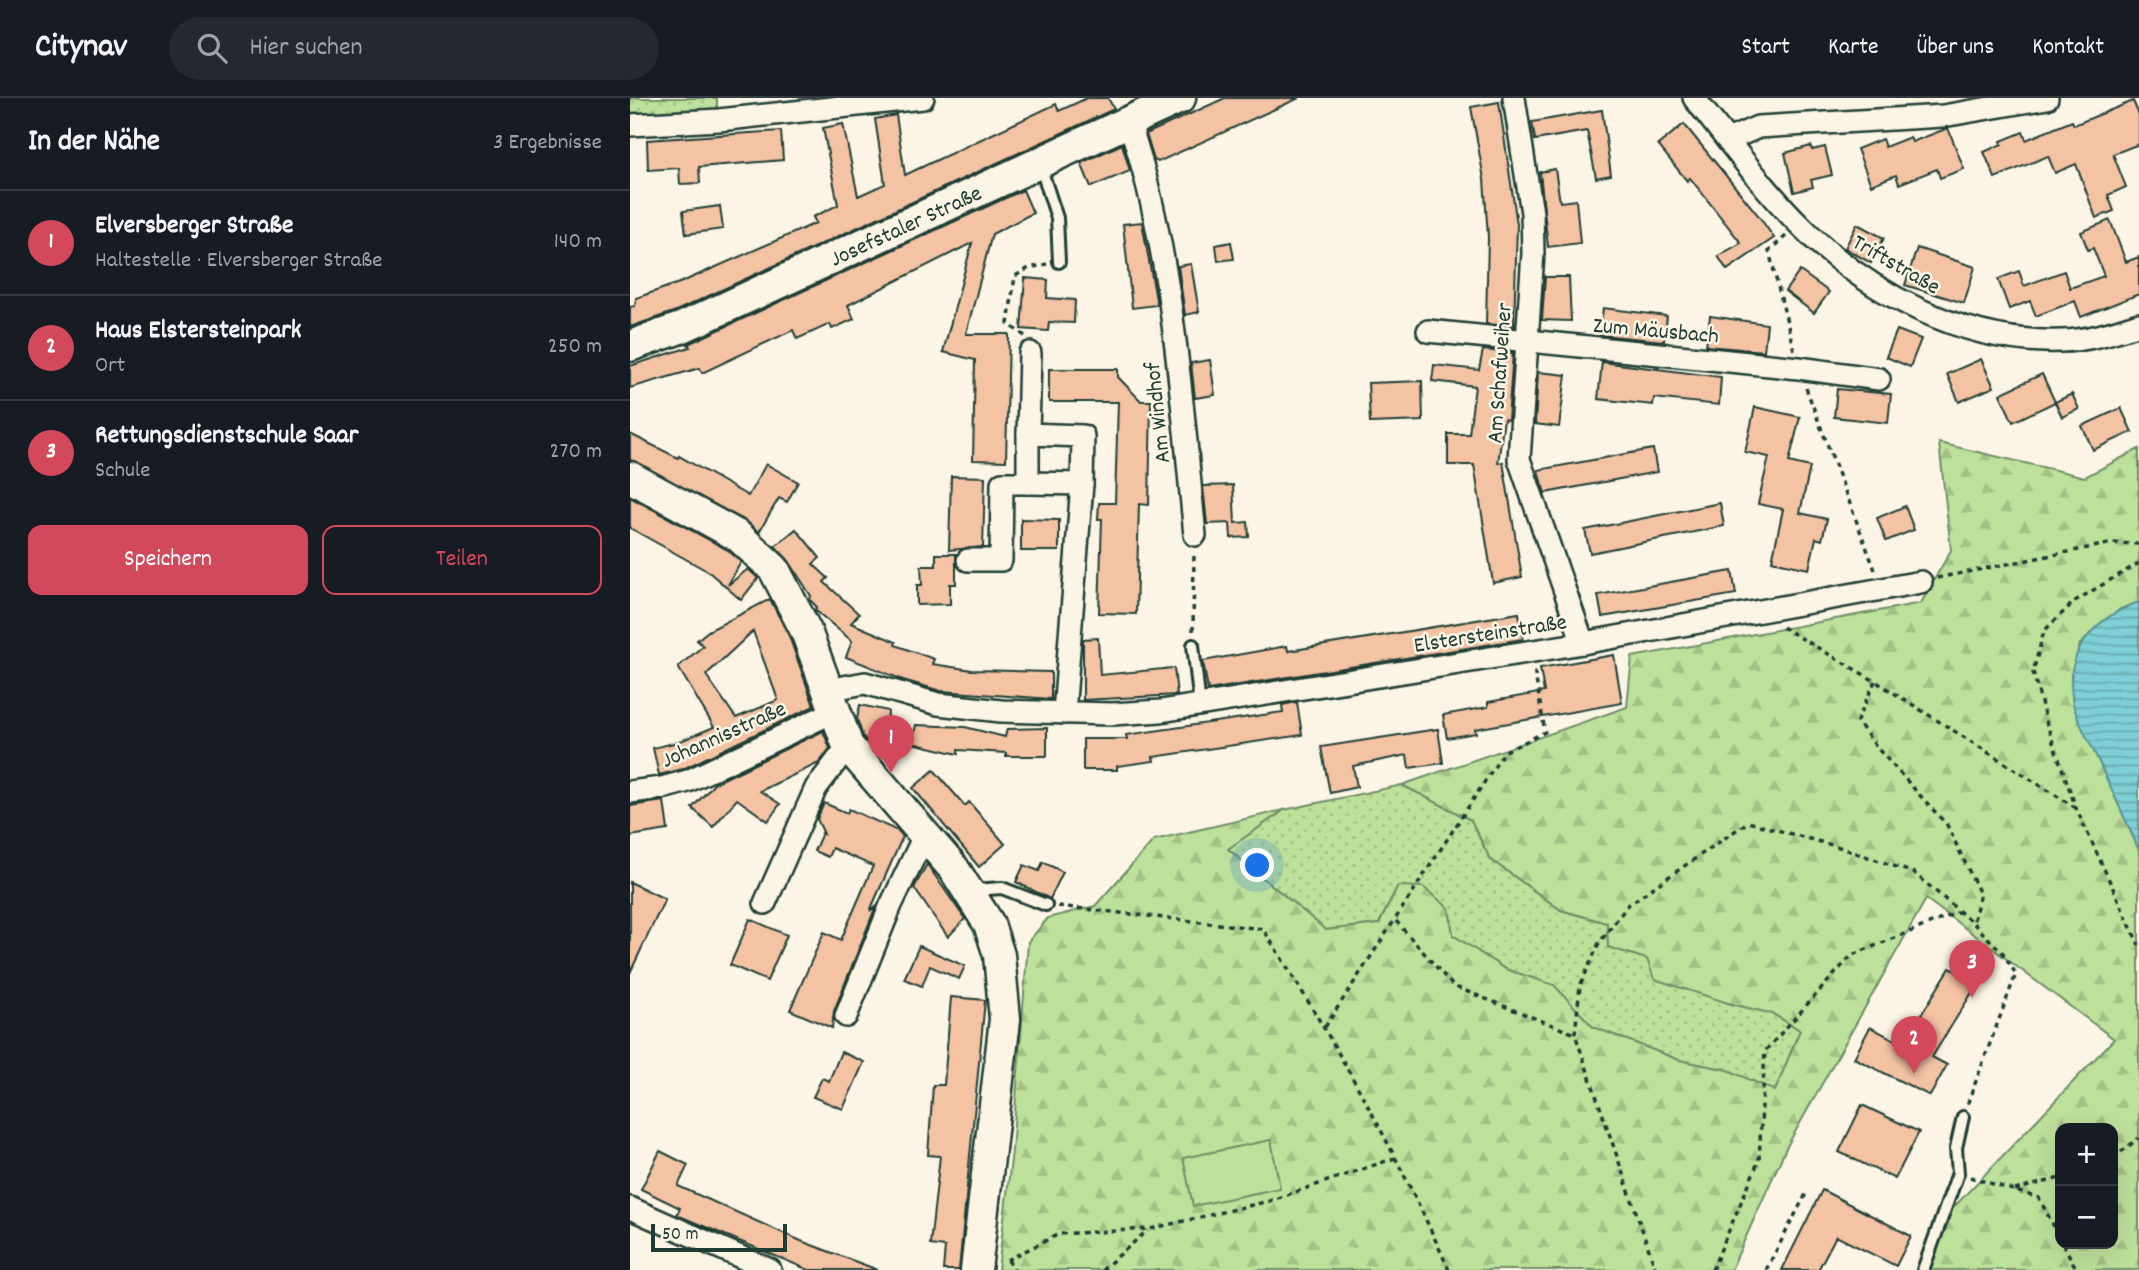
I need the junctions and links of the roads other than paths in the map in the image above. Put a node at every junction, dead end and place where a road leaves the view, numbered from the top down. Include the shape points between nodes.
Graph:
1 (719, 98) edge
2 (923, 98) edge
3 (1180, 98) edge
4 (1514, 98) edge
5 (1693, 98) edge
6 (2047, 98) edge
7 (1128, 119) junction
8 (719, 120) junction
9 (630, 125) edge
10 (1728, 140) junction
11 (1039, 162) junction
12 (1059, 262) road end
13 (2139, 324) edge
14 (1427, 331) dead end
15 (1527, 343) junction
16 (630, 346) edge
17 (1030, 353) road end
18 (1879, 379) dead end
19 (1028, 434) junction
20 (630, 477) edge
21 (1028, 483) junction
22 (1082, 484) junction
23 (1195, 535) road end
24 (968, 560) dead end
25 (1921, 582) road end
26 (1583, 643) junction
27 (1193, 645) road end
28 (830, 701) junction
29 (1200, 706) junction
30 (1064, 713) junction
31 (849, 746) junction
32 (630, 792) edge
33 (925, 834) junction
34 (970, 891) junction
35 (765, 903) dead end
36 (1046, 905) road end
37 (846, 1016) dead end
38 (1963, 1117) road end
39 (630, 1208) edge
40 (985, 1264) edge
41 (747, 1265) edge
42 (770, 1270) edge
43 (1923, 1270) edge

1 - 8 street
2 - 8 street
3 - 7 main road, Josefstaler Straße
4 - 15 street, Am Schafweiher via 1532,213
5 - 10 street, Triftstraße
6 - 10 street via 1943,116 1758,127
7 - 11 main road, Josefstaler Straße
7 - 23 street, Am Windhof via 1145,170 1172,328
8 - 9 street
10 - 13 street, Triftstraße via 1798,224 1830,253 1868,281 1924,311 1965,328 2018,340 2063,341 2111,334
11 - 12 lane via 1057,218
11 - 16 main road, Josefstaler Straße via 683,327
14 - 15 street, Zum Mäusbach
15 - 18 street, Zum Mäusbach
15 - 26 street, Am Schafweiher via 1519,459
17 - 19 street
19 - 21 street
19 - 22 street via 1083,436
20 - 28 main road via 738,536 765,560 790,594
21 - 22 street
21 - 24 street via 1002,483 1001,560
22 - 30 street
25 - 26 street, Elstersteinstraße
26 - 29 street, Elstersteinstraße
27 - 29 lane
28 - 30 street, Elstersteinstraße via 865,683 961,708
28 - 31 main road
28 - 32 street, Johannisstraße via 688,781
29 - 30 street, Elstersteinstraße via 1138,713
31 - 33 main road
31 - 35 street via 816,788
33 - 34 main road
33 - 37 street
34 - 36 lane via 1002,888
34 - 40 main road via 989,924 999,955 1005,1019
38 - 43 lane via 1956,1149 1958,1173
39 - 41 street
41 - 42 street

